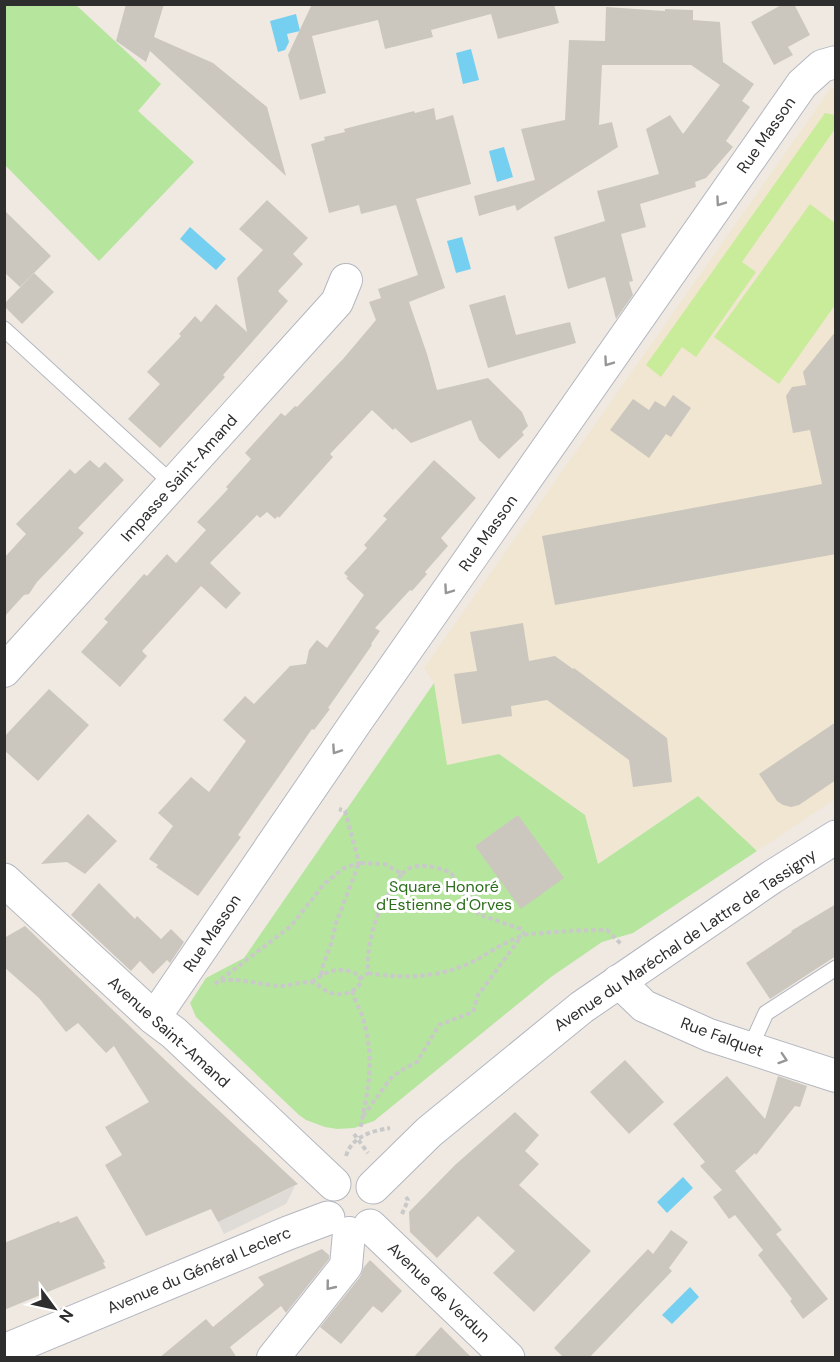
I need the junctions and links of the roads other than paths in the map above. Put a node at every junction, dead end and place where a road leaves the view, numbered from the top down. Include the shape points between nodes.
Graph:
1 (836, 62) edge
2 (346, 280) dead end
3 (4, 329) edge
4 (173, 484) junction
5 (4, 671) edge
6 (836, 837) edge
7 (4, 880) edge
8 (836, 968) edge
9 (618, 981) junction
10 (154, 1018) junction
11 (750, 1048) junction
12 (836, 1076) edge
13 (334, 1184) junction
14 (373, 1187) junction
15 (349, 1226) junction
16 (4, 1351) edge
17 (273, 1358) edge
18 (508, 1358) edge

1 -> 10 street, Rue Masson via 822,66 802,84
2 - 4 street, Impasse Saint-Amand via 337,302
3 - 4 lane
4 - 5 street, Impasse Saint-Amand
6 - 9 main road, Avenue du Maréchal de Lattre de Tassigny
7 - 10 main road, Avenue Saint-Amand
8 - 11 lane via 766,1013
9 - 11 street, Rue Falquet via 644,1006 708,1035
9 - 14 main road, Avenue du Maréchal de Lattre de Tassigny via 429,1132
10 - 13 main road, Avenue Saint-Amand
11 -> 12 street, Rue Falquet
13 - 14 main road via 354,1177
13 - 15 main road via 324,1202
14 - 15 main road via 380,1207 377,1218
15 - 16 main road, Avenue du Général Leclerc via 288,1233
15 -> 17 street via 346,1266
15 - 18 main road, Avenue de Verdun

